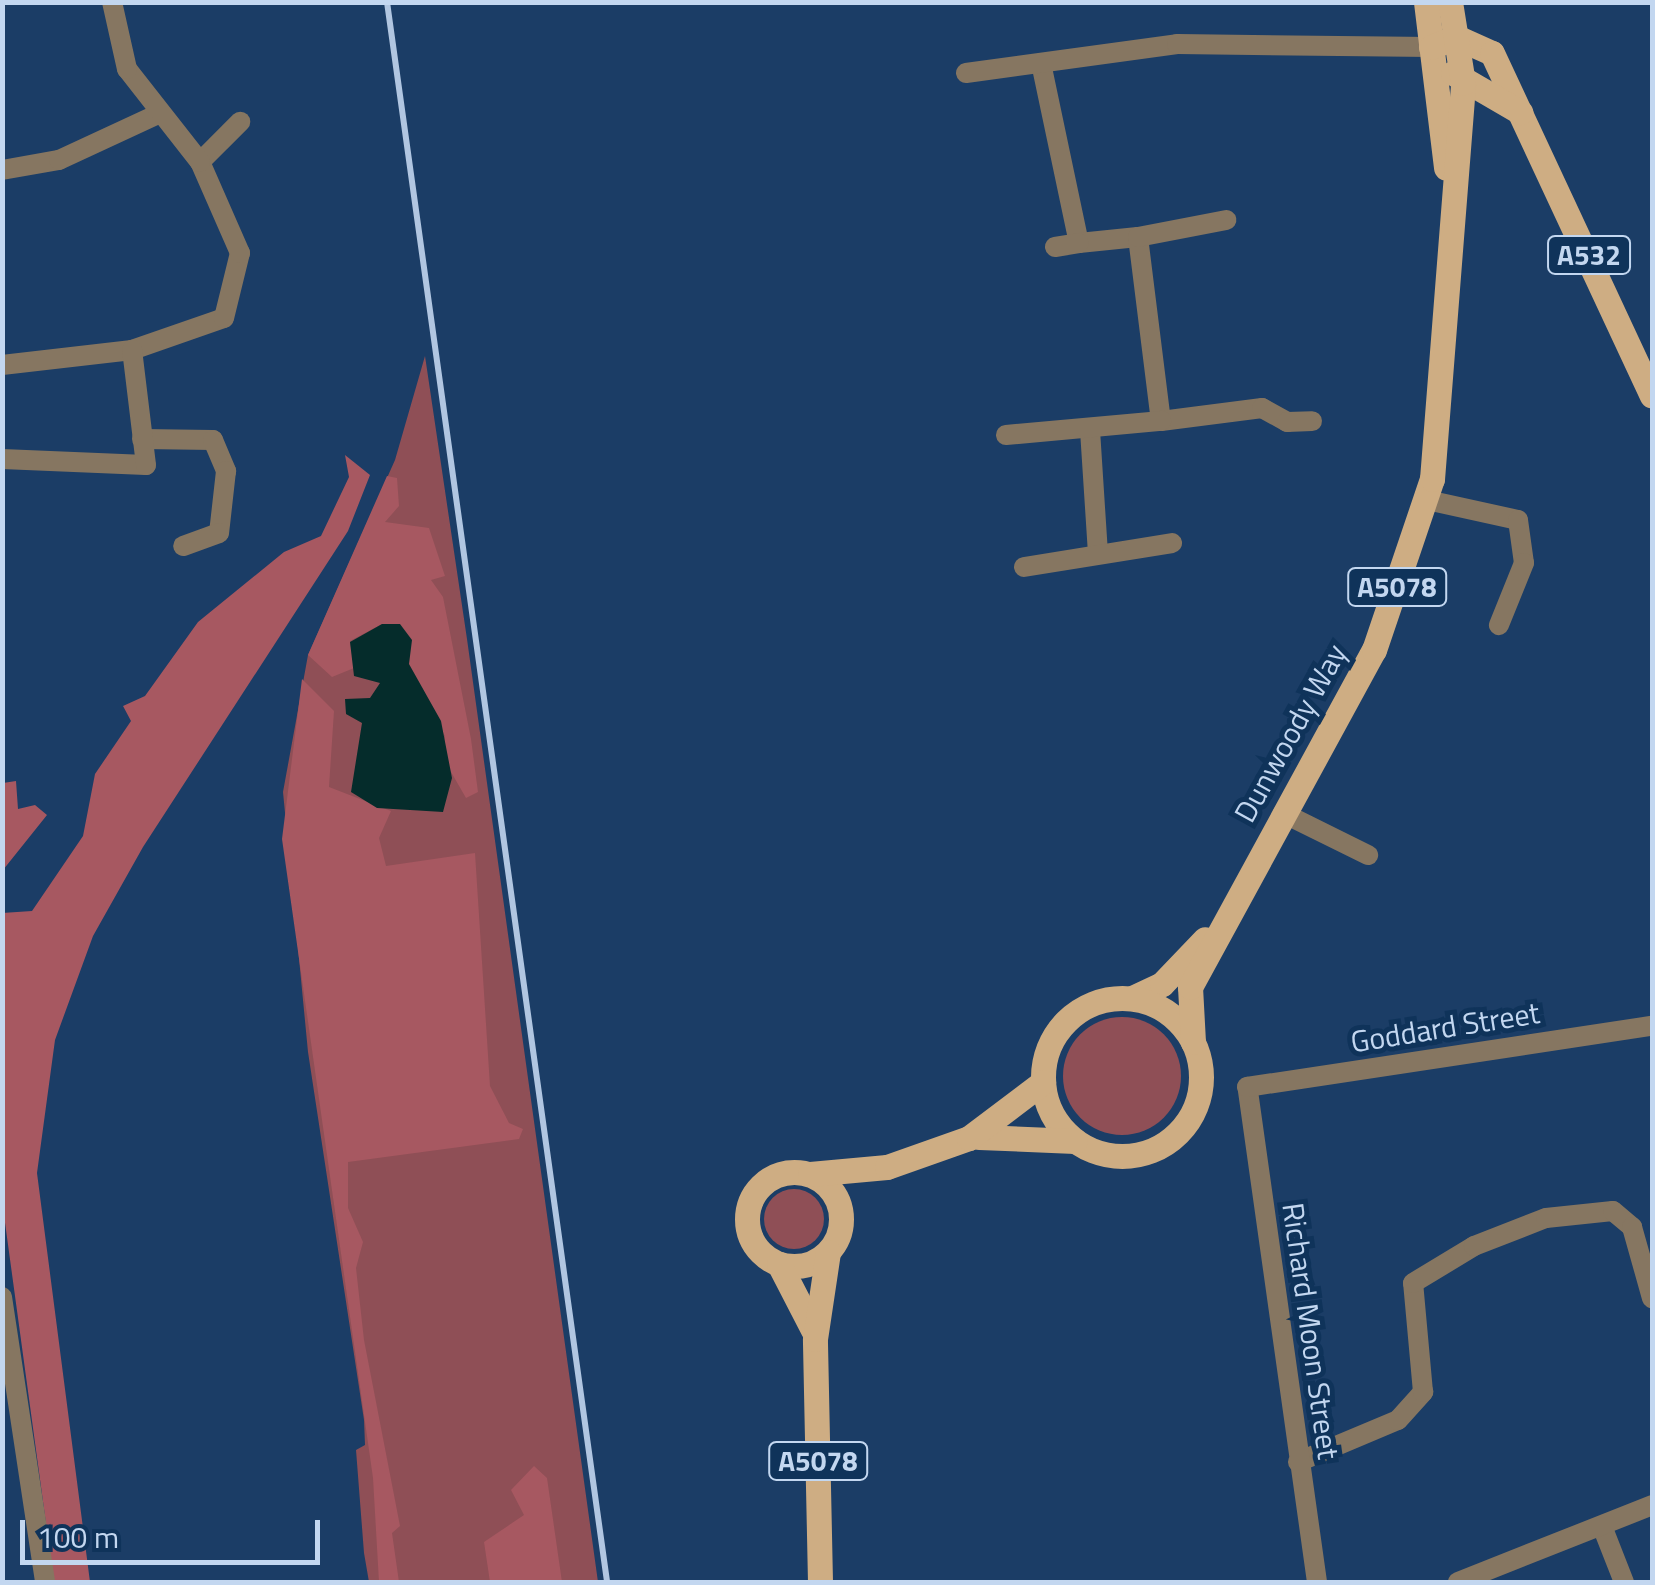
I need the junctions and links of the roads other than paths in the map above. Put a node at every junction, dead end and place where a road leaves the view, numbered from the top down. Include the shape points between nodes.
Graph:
1 (112, 2) edge
2 (1426, 2) edge
3 (1450, 2) edge
4 (1456, 37) junction
5 (1431, 47) junction
6 (1040, 63) junction
7 (966, 73) dead end
8 (1462, 84) junction
9 (156, 115) junction
10 (1524, 115) junction
11 (240, 122) dead end
12 (200, 162) junction
13 (2, 170) edge
14 (1452, 217) junction
15 (1226, 220) dead end
16 (1138, 238) junction
17 (1079, 243) junction
18 (1056, 248) dead end
19 (132, 350) junction
20 (2, 365) edge
21 (1652, 396) edge
22 (1160, 421) junction
23 (1312, 422) dead end
24 (1090, 430) junction
25 (1006, 436) dead end
26 (142, 440) junction
27 (2, 459) edge
28 (1427, 500) junction
29 (1172, 543) dead end
30 (183, 546) dead end
31 (1098, 553) junction
32 (1024, 567) dead end
33 (1499, 625) dead end
34 (1284, 813) junction
35 (1368, 855) dead end
36 (1223, 921) junction
37 (1132, 998) junction
38 (1652, 1026) edge
39 (1193, 1042) junction
40 (1043, 1082) junction
41 (1247, 1088) joint
42 (969, 1138) junction
43 (1075, 1141) junction
44 (887, 1167) junction
45 (810, 1174) junction
46 (841, 1222) junction
47 (828, 1252) junction
48 (779, 1264) junction
49 (2, 1297) edge
50 (1652, 1298) edge
51 (816, 1339) junction
52 (1298, 1462) junction
53 (1652, 1505) edge
54 (1602, 1526) junction
55 (45, 1582) edge
56 (820, 1582) edge
57 (1316, 1582) edge
58 (1458, 1582) edge
59 (1624, 1582) edge

1 - 9 street via 127,68
2 - 5 main road, Dunwoody Way
3 - 4 main road, Dunwoody Way
4 - 5 main road
4 - 8 main road, Dunwoody Way
4 - 10 main road, A532 via 1492,53
5 - 6 street via 1177,44
5 - 8 main road
5 - 14 main road, Dunwoody Way / A5078
6 - 7 street
6 - 17 street
8 - 10 main road
8 - 14 main road, Dunwoody Way / A5078
9 - 12 street
9 - 13 street via 60,160
10 - 21 main road, A532
11 - 12 street
12 - 19 street via 240,253 224,318
14 - 28 main road, Dunwoody Way / A5078
15 - 16 street
16 - 17 street
16 - 22 street
17 - 18 street
19 - 20 street
19 - 26 street
22 - 23 street via 1262,408 1286,422
22 - 24 street
24 - 25 street
24 - 31 street
26 - 27 street via 146,465 70,455
26 - 30 street via 213,440 226,471 218,533
28 - 33 street via 1518,520 1524,563
28 - 34 main road, Dunwoody Way / A5078 via 1374,650
29 - 31 street
31 - 32 street
34 - 35 street
34 - 36 main road, Dunwoody Way / A5078
36 - 37 main road, Dunwoody Way / A5078 via 1162,984
36 - 39 main road, Dunwoody Way / A5078 via 1190,987
37 - 39 main road via 1178,1021
37 - 40 main road via 1104,1000 1067,1020 1047,1051
38 - 41 street, Goddard Street
39 - 43 main road via 1200,1093 1180,1132 1118,1156
40 - 42 main road
40 - 43 main road
41 - 52 street, Richard Moon Street
42 - 43 main road
42 - 44 main road
44 - 45 main road
44 - 46 main road
45 - 46 main road via 828,1186
45 - 48 main road via 776,1174 749,1202 752,1241
46 - 47 main road
47 - 48 main road
47 - 51 main road, A5078
48 - 51 main road, A5078
49 - 55 street
50 - 52 street via 1632,1228 1613,1211 1546,1218 1474,1246 1413,1282 1423,1392 1398,1420
51 - 56 main road, A5078
52 - 57 street, Richard Moon Street
53 - 54 street
54 - 58 street
54 - 59 street

